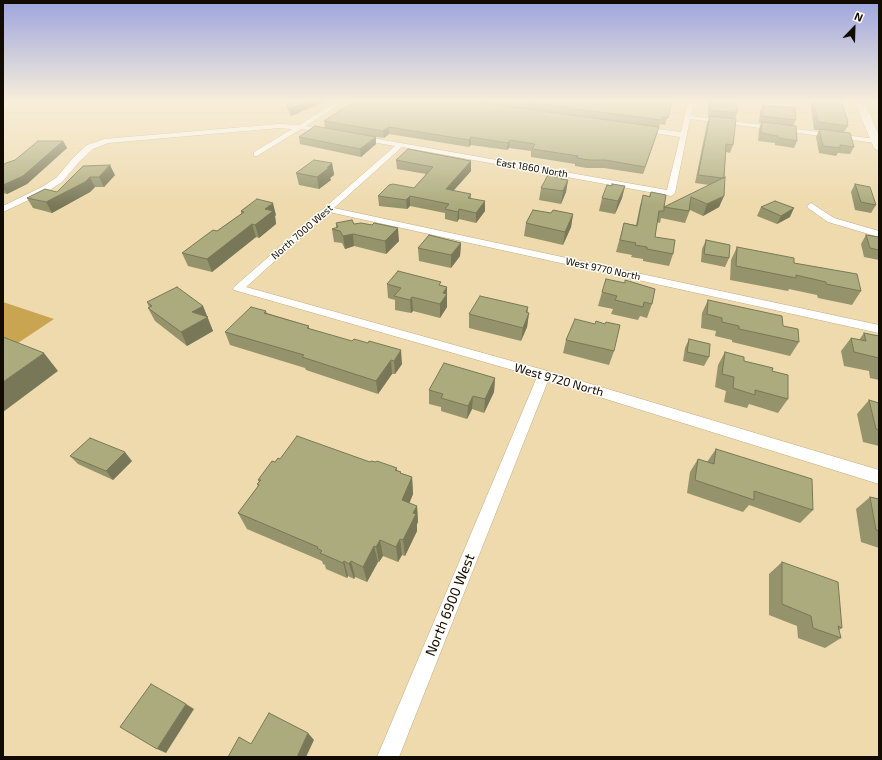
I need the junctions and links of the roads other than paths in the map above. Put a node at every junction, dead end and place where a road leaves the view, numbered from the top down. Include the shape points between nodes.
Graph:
1 (165, 135) edge
2 (286, 135) edge
3 (350, 135) edge
4 (684, 135) edge
5 (821, 135) edge
6 (878, 144) edge
7 (400, 145) junction
8 (257, 154) dead end
9 (811, 206) dead end
10 (328, 209) junction
11 (3, 210) edge
12 (879, 234) edge
13 (238, 288) joint
14 (879, 329) edge
15 (544, 375) junction
16 (879, 477) edge
17 (388, 757) edge

1 - 11 street, East 1860 North via 107,141 90,147 59,180
2 - 8 street
3 - 7 street, East 1860 North
4 - 7 street, East 1860 North via 671,193
5 - 6 street
7 - 10 street, North 7000 West
9 - 12 street via 831,220
10 - 13 street, North 7000 West
10 - 14 street, West 9770 North
13 - 15 street, West 9720 North
15 - 16 street, West 9720 North
15 - 17 street, North 6900 West

